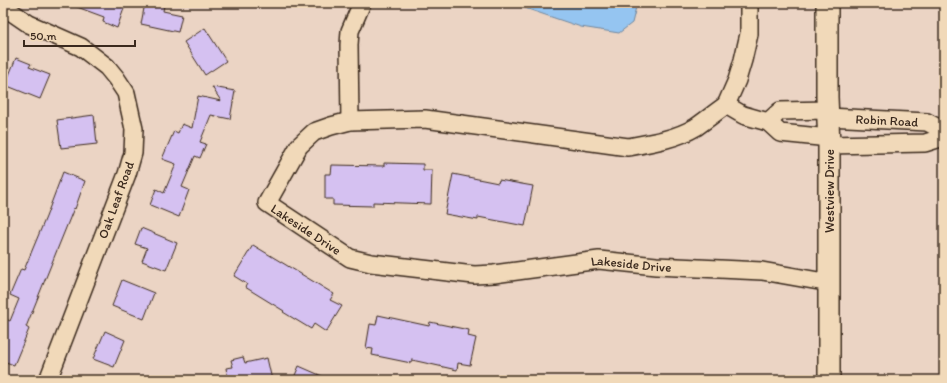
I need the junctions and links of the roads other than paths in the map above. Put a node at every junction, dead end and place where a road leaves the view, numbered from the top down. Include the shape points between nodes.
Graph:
1 (362, 3) edge
2 (749, 3) edge
3 (827, 3) edge
4 (3, 5) edge
5 (726, 105) junction
6 (828, 114) junction
7 (350, 121) junction
8 (768, 122) junction
9 (944, 131) edge
10 (944, 137) edge
11 (829, 142) junction
12 (830, 283) junction
13 (48, 380) edge
14 (829, 380) edge

1 - 7 street via 350,31 348,45
2 - 5 street via 748,40 737,80
3 - 6 street, Westview Drive
4 - 13 street, Oak Leaf Road via 29,24 81,47 107,66 126,93 134,129 133,153 127,174
5 - 7 street, Lakeside Drive via 695,127 673,137 628,147 425,119
5 - 8 street via 743,115
6 - 8 street, Robin Road via 780,111
6 - 9 street, Robin Road via 926,122
6 - 11 street, Westview Drive
7 - 12 street, Lakeside Drive via 314,132 299,146 267,203 350,258 371,263 474,274 494,274 599,260 656,266 762,271
8 - 11 street, Robin Road via 780,133
10 - 11 street, Robin Road via 925,143
11 - 12 street, Westview Drive
12 - 14 street, Westview Drive

